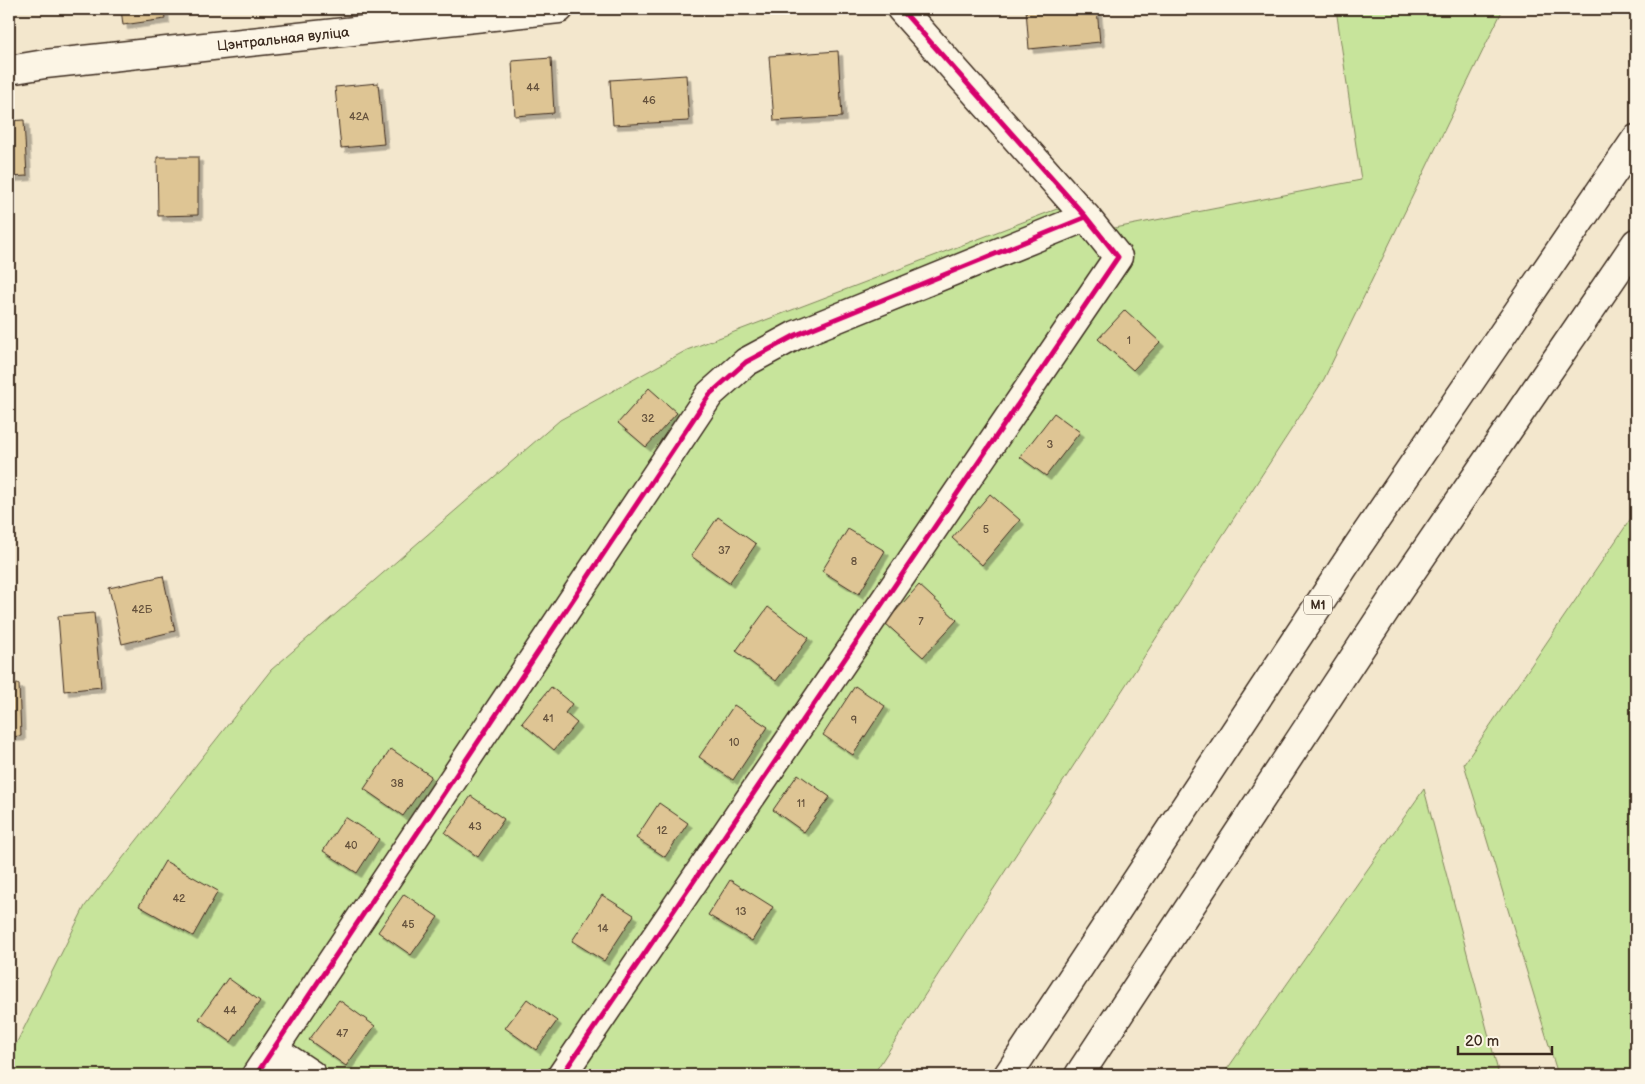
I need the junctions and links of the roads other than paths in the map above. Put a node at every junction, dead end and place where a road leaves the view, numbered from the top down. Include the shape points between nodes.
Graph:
1 (559, 9) edge
2 (901, 9) edge
3 (9, 70) edge
4 (1636, 139) edge
5 (1086, 218) junction
6 (1636, 243) edge
7 (273, 1049) junction
8 (256, 1075) edge
9 (312, 1075) edge
10 (562, 1075) edge
11 (1008, 1075) edge
12 (1079, 1075) edge

1 - 3 main road, Цэнтральная вуліца
2 - 5 main road
4 - 11 main road, М1 via 1357,547
5 - 7 main road via 796,335 746,362 710,394
5 - 10 main road via 1118,257
6 - 12 main road via 1398,591
7 - 8 main road
7 - 9 main road

